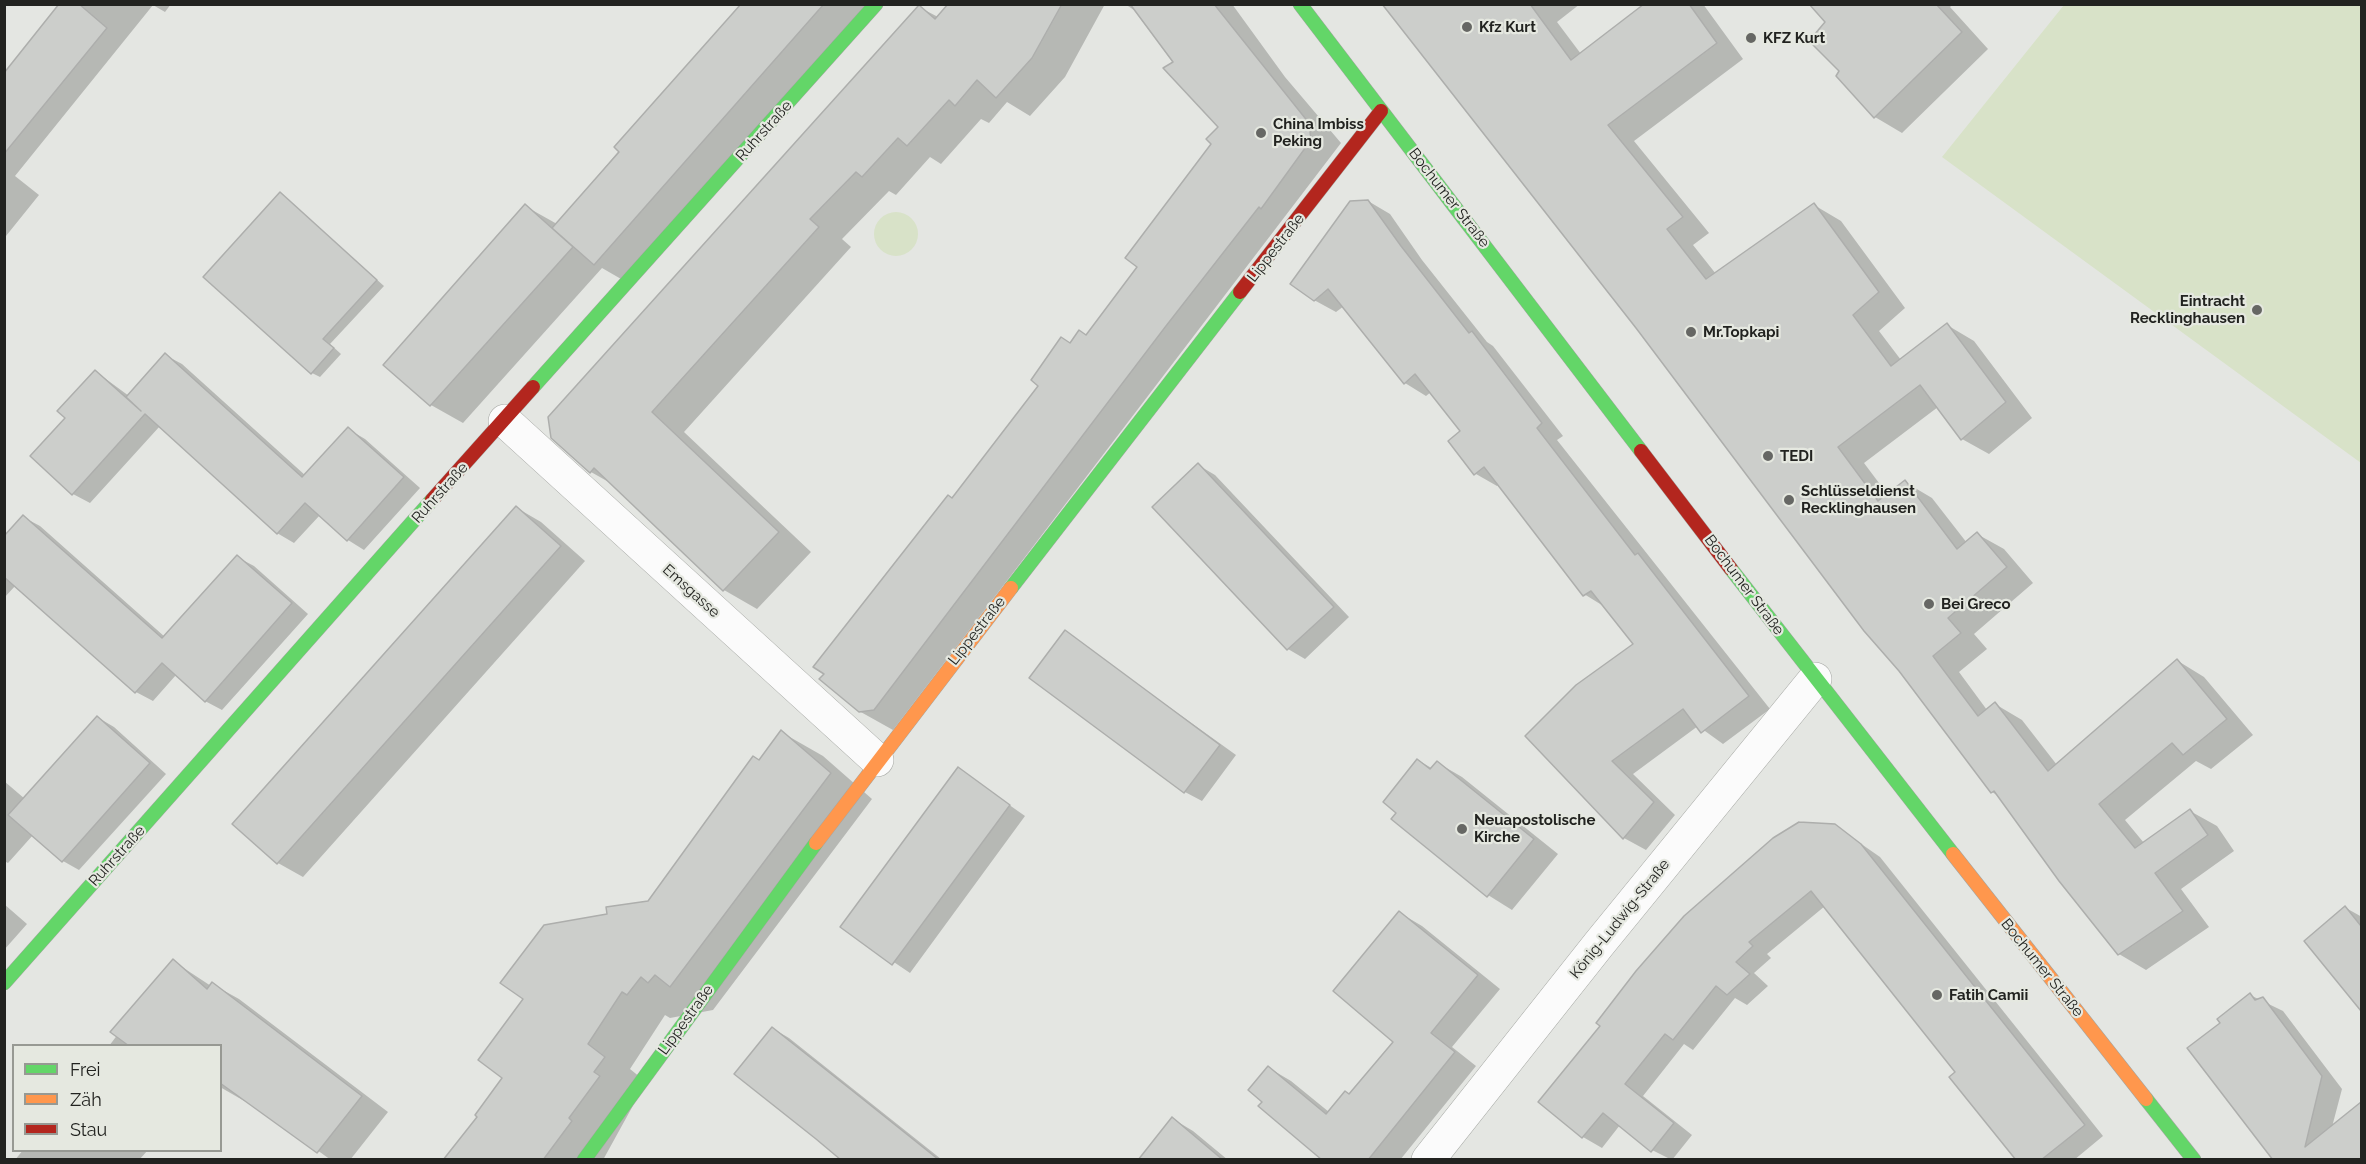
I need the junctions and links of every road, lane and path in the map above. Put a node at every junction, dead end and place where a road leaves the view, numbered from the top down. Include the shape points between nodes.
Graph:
1 (876, 4) edge
2 (1300, 4) edge
3 (1382, 111) junction
4 (505, 421) junction
5 (1815, 679) junction
6 (877, 760) junction
7 (4, 983) edge
8 (584, 1160) edge
9 (1428, 1160) edge
10 (2194, 1160) edge

1 - 4 street, Ruhrstraße
2 - 3 street, Bochumer Straße
3 - 5 street, Bochumer Straße
3 - 6 street, Lippestraße
4 - 6 street, Emsgasse
4 - 7 street, Ruhrstraße
5 - 9 street, König-Ludwig-Straße
5 - 10 street, Bochumer Straße
6 - 8 street, Lippestraße

